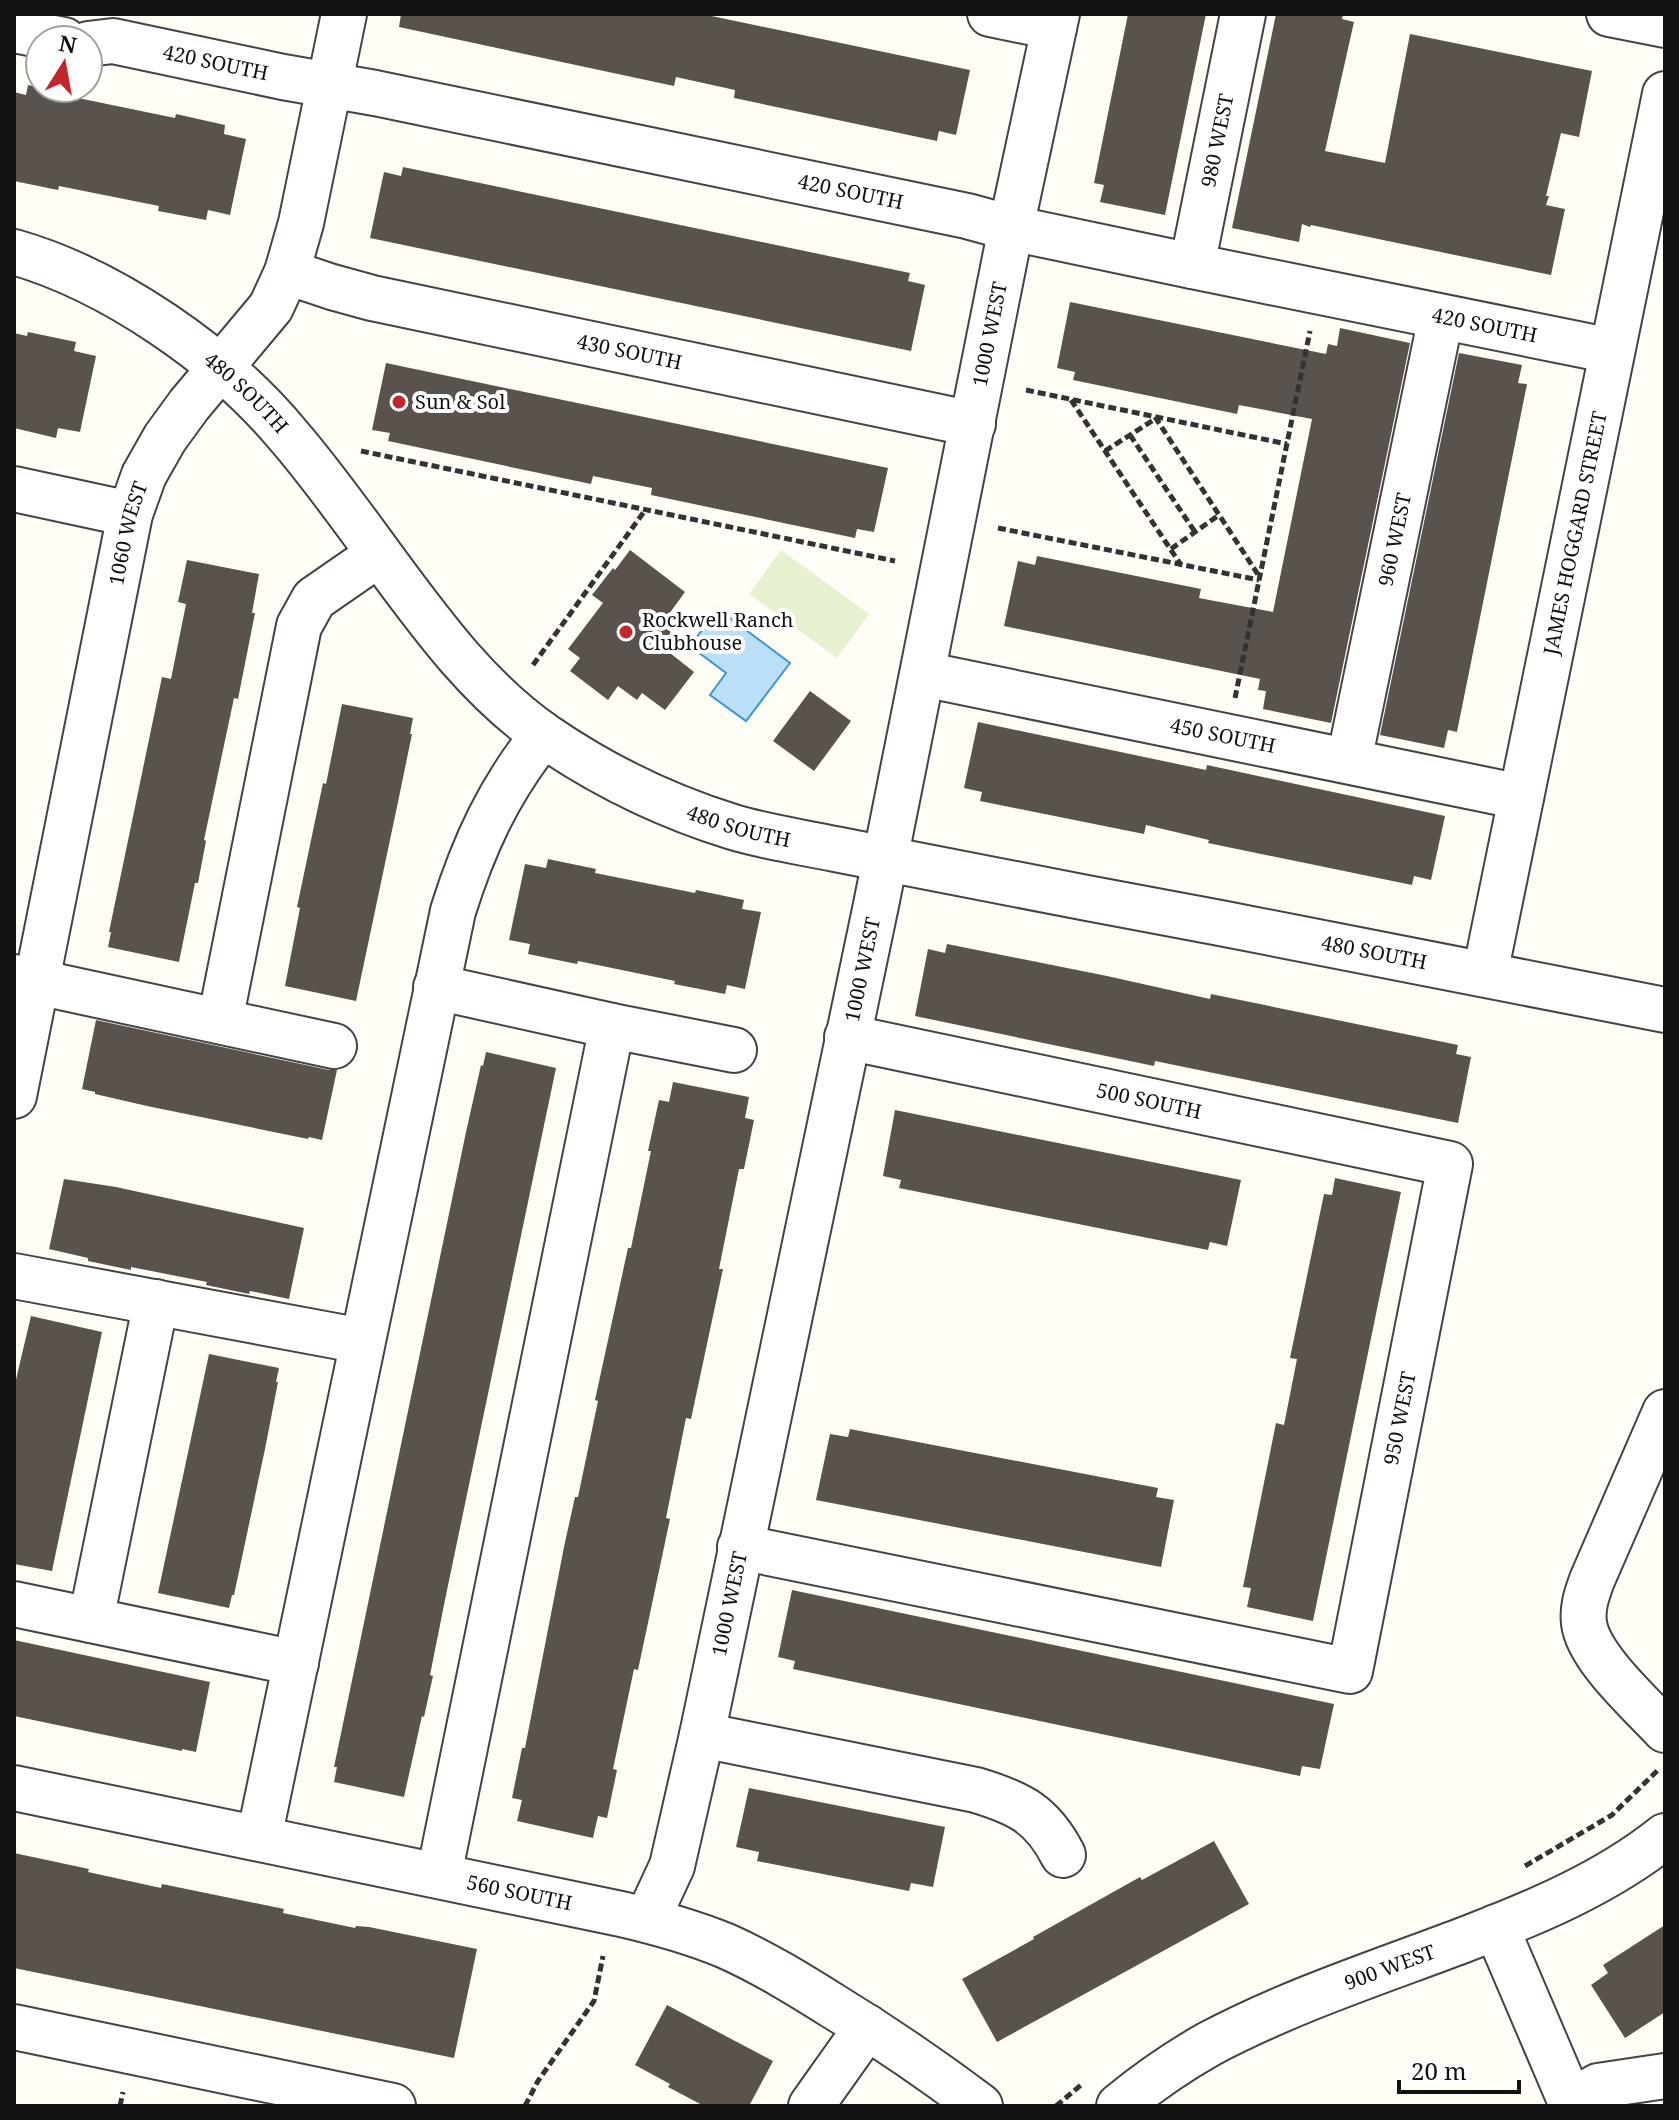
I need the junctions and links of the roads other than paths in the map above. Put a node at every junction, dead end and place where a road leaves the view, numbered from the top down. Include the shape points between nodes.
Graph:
1 (344, 14) edge
2 (990, 14) edge
3 (1243, 14) edge
4 (1609, 14) edge
5 (1055, 21) edge
6 (1665, 25) edge
7 (106, 33) edge
8 (329, 85) junction
9 (1665, 94) edge
10 (1011, 228) junction
11 (14, 252) edge
12 (1192, 266) junction
13 (287, 272) junction
14 (1441, 317) junction
15 (1612, 351) junction
16 (220, 368) junction
17 (973, 424) junction
18 (14, 489) edge
19 (130, 514) junction
20 (379, 554) junction
21 (923, 674) junction
22 (543, 735) junction
23 (1349, 761) junction
24 (1521, 797) junction
25 (885, 859) junction
26 (1485, 974) junction
27 (26, 979) edge
28 (436, 987) junction
29 (1665, 1010) edge
30 (220, 1021) junction
31 (612, 1026) junction
32 (847, 1037) junction
33 (334, 1046) dead end
34 (734, 1050) dead end
35 (14, 1096) edge
36 (1450, 1164) joint
37 (14, 1276) edge
38 (156, 1302) junction
39 (362, 1341) junction
40 (1665, 1412) edge
41 (740, 1547) junction
42 (14, 1604) edge
43 (91, 1620) junction
44 (296, 1663) junction
45 (1665, 1730) edge
46 (702, 1735) junction
47 (14, 1788) edge
48 (1665, 1836) edge
49 (259, 1838) junction
50 (1063, 1855) dead end
51 (439, 1875) junction
52 (647, 1920) junction
53 (1496, 1927) junction
54 (14, 2027) edge
55 (867, 2027) junction
56 (1665, 2076) edge
57 (317, 2098) edge
58 (393, 2106) edge
59 (811, 2106) edge
60 (980, 2106) edge
61 (1119, 2106) edge
62 (1572, 2106) edge

1 - 8 street, 1060 WEST
2 - 5 street
3 - 12 street, 980 WEST
4 - 6 street
5 - 10 street, 1000 WEST
7 - 8 street, 420 SOUTH
8 - 10 street, 420 SOUTH
8 - 13 street, 1060 WEST
9 - 15 street, JAMES HOGGARD STREET
10 - 12 street, 420 SOUTH
10 - 17 street, 1000 WEST
11 - 16 street, 480 SOUTH via 119,298 186,339
12 - 14 street, 420 SOUTH
13 - 16 street, 1060 WEST via 271,307
13 - 17 street, 430 SOUTH via 372,298
14 - 15 street, 420 SOUTH
14 - 23 street, 960 WEST
15 - 24 street, JAMES HOGGARD STREET
16 - 19 street, 1060 WEST via 165,438
16 - 20 street, 480 SOUTH via 287,434
17 - 21 street, 1000 WEST
18 - 19 street
19 - 27 street, 1060 WEST
20 - 22 street, 480 SOUTH via 459,658
20 - 30 street via 314,599 299,626
21 - 23 street, 450 SOUTH
21 - 25 street, 1000 WEST
22 - 25 street, 480 SOUTH via 687,811 737,828
22 - 28 street via 498,799 466,869
23 - 24 street, 450 SOUTH
24 - 26 street, JAMES HOGGARD STREET
25 - 26 street, 480 SOUTH
25 - 32 street, 1000 WEST
26 - 29 street, 480 SOUTH
27 - 30 street
27 - 35 street, 1060 WEST
28 - 31 street
28 - 39 street
30 - 33 street
31 - 34 street
31 - 51 street
32 - 36 street, 500 SOUTH
32 - 41 street, 1000 WEST
36 - 41 street, 950 WEST via 1350,1671
37 - 38 street
38 - 39 street
38 - 43 street
39 - 44 street
40 - 45 street via 1584,1606 1584,1625 1599,1658
41 - 46 street, 1000 WEST
42 - 43 street
43 - 44 street
44 - 49 street
46 - 50 street via 1010,1800 1039,1819
46 - 52 street, 1000 WEST via 672,1866
47 - 49 street, 560 SOUTH
48 - 53 street, 900 WEST via 1614,1871
49 - 51 street, 560 SOUTH
51 - 52 street, 560 SOUTH
52 - 55 street, 560 SOUTH via 776,1970
53 - 61 street, 900 WEST via 1270,2015 1207,2045
53 - 62 street
54 - 57 street
55 - 59 street
55 - 60 street, 560 SOUTH
56 - 62 street via 1598,2086
57 - 58 street

